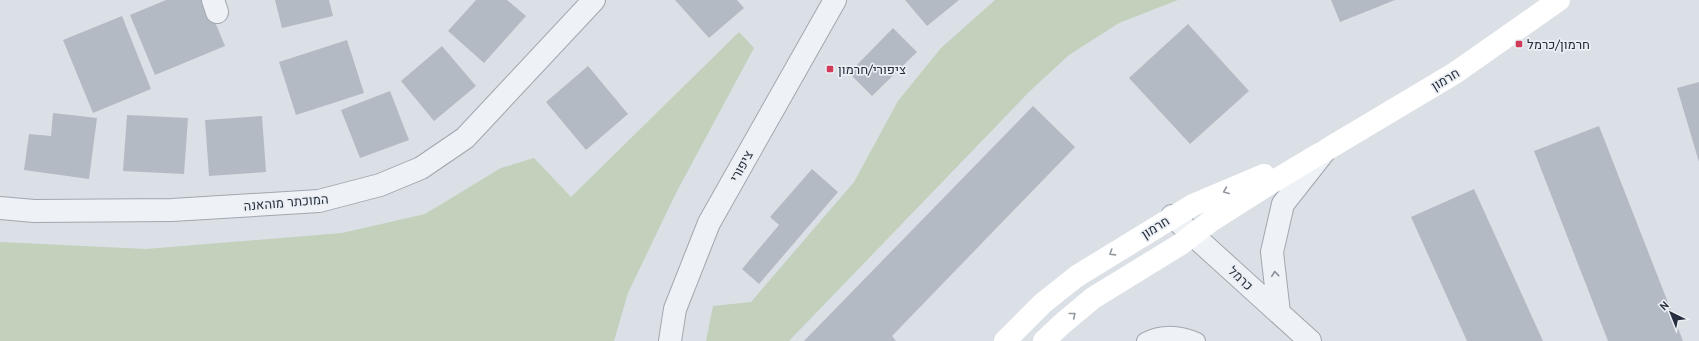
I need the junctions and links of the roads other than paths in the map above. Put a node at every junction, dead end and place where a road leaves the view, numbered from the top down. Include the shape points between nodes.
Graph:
1 (594, 0) edge
2 (835, 0) edge
3 (1558, 0) edge
4 (1326, 149) junction
5 (0, 208) edge
6 (1172, 216) junction
7 (1194, 234) junction
8 (1279, 313) junction
9 (670, 341) edge
10 (1005, 341) edge
11 (1044, 341) edge
12 (1144, 341) edge
13 (1197, 341) edge
14 (1310, 341) edge

1 - 5 street, המוכתר מוהאנה via 465,138 421,168 380,185 319,201 179,210 34,211
2 - 9 street, ציפורי via 709,223 675,309
3 - 4 street, חרמון via 1455,73
4 -> 6 street, חרמון
4 - 7 street, חרמון
8 -> 4 street via 1272,252 1283,204
6 - 7 street, כרמל
6 -> 10 street, חרמון via 1076,276 1043,303
7 - 8 street, כרמל
11 -> 7 street, חרמון via 1093,298
8 - 14 street, כרמל
12 - 13 lane via 1155,336 1180,334

